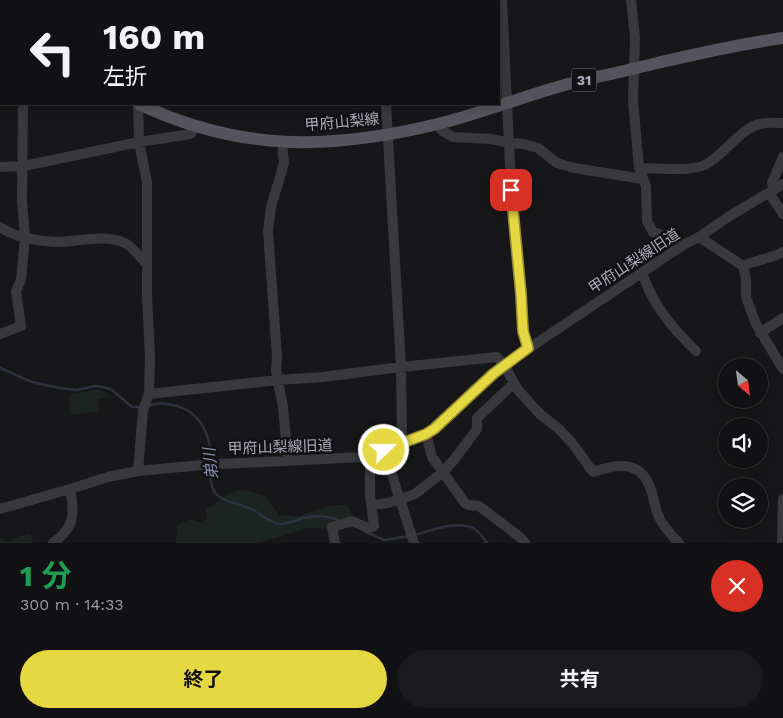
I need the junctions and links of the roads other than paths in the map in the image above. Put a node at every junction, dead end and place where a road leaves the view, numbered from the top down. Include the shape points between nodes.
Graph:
1 (502, 0) edge
2 (631, 0) edge
3 (783, 38) edge
4 (633, 69) junction
5 (508, 102) junction
6 (500, 104) edge
7 (23, 105) edge
8 (138, 105) edge
9 (141, 105) edge
10 (386, 105) edge
11 (498, 105) edge
12 (439, 123) junction
13 (783, 123) edge
14 (195, 126) junction
15 (388, 134) junction
16 (139, 142) junction
17 (282, 142) junction
18 (510, 143) junction
19 (783, 157) edge
20 (24, 166) junction
21 (0, 167) edge
22 (639, 168) junction
23 (643, 179) junction
24 (775, 189) edge
25 (783, 214) edge
26 (0, 227) edge
27 (25, 237) junction
28 (699, 237) junction
29 (683, 245) junction
30 (783, 252) edge
31 (147, 264) junction
32 (743, 266) junction
33 (642, 272) junction
34 (783, 318) edge
35 (760, 333) junction
36 (0, 334) edge
37 (528, 348) junction
38 (696, 352) dead end
39 (504, 365) junction
40 (401, 367) junction
41 (783, 369) edge
42 (278, 380) junction
43 (514, 383) junction
44 (148, 397) junction
45 (426, 434) junction
46 (402, 442) junction
47 (384, 450) junction
48 (368, 455) junction
49 (288, 461) junction
50 (138, 471) junction
51 (443, 472) junction
52 (70, 489) junction
53 (400, 499) junction
54 (783, 499) edge
55 (372, 505) junction
56 (0, 509) edge
57 (674, 541) edge
58 (53, 543) edge
59 (335, 543) edge
60 (414, 543) edge
61 (525, 543) edge
62 (782, 543) edge

1 - 5 street
2 - 4 street via 635,36
3 - 4 main road, 甲府山梨線 / 31 via 729,46
4 - 5 main road, 甲府山梨線 / 31
4 - 22 street
5 - 6 main road, 甲府山梨線 / 31
5 - 18 street via 507,135
7 - 20 street
8 - 16 street
9 - 14 main road, 甲府山梨線 / 31
10 - 15 street
11 - 12 main road, 甲府山梨線 / 31
12 - 15 main road, 甲府山梨線 / 31
12 - 18 street via 441,130 453,136
13 - 22 street via 759,124 749,128 703,166
14 - 16 street via 191,134
14 - 17 main road, 甲府山梨線 / 31 via 247,139
15 - 17 main road, 甲府山梨線 / 31 via 334,142
15 - 40 street
16 - 20 street
16 - 31 street via 147,182
17 - 42 street via 284,163 271,207 268,231
18 - 23 street via 538,148 558,163 574,168
18 - 37 street via 512,206 523,331
19 - 24 street via 772,183
20 - 21 street
20 - 27 street via 22,202
22 - 23 street
23 - 29 street via 650,228
24 - 25 street
24 - 28 street, 甲府山梨線旧道
26 - 27 street
27 - 31 street via 59,242 95,238 117,240 129,245
27 - 36 street via 21,280 16,291 21,326
28 - 29 street, 甲府山梨線旧道
28 - 32 street
29 - 33 street, 甲府山梨線旧道
30 - 32 street
31 - 44 street
32 - 35 street via 746,297
33 - 37 street, 甲府山梨線旧道
33 - 38 street via 647,288 664,317
34 - 35 street
35 - 41 street
37 - 39 street, 甲府山梨線旧道
39 - 40 street via 496,357
39 - 43 street
39 - 45 street, 甲府山梨線旧道
40 - 42 street via 323,378
40 - 46 street
42 - 44 street
42 - 49 street
43 - 51 street via 477,418 477,429
43 - 57 street via 540,414 572,443 593,472 617,465 638,470 650,486 658,515
44 - 50 street via 142,410
45 - 46 street, 甲府山梨線旧道
45 - 51 street via 432,457
46 - 47 street, 甲府山梨線旧道
47 - 48 street, 甲府山梨線旧道
47 - 53 street
48 - 49 street, 甲府山梨線旧道 via 338,460
48 - 55 street
49 - 50 street, 甲府山梨線旧道
50 - 52 street, 甲府山梨線旧道
51 - 53 street via 415,494
51 - 61 street via 465,503 479,506
52 - 56 street, 甲府山梨線旧道
52 - 58 street via 72,521
53 - 55 street
53 - 60 street
54 - 62 street
55 - 59 street via 374,526 368,528 352,521 332,527

